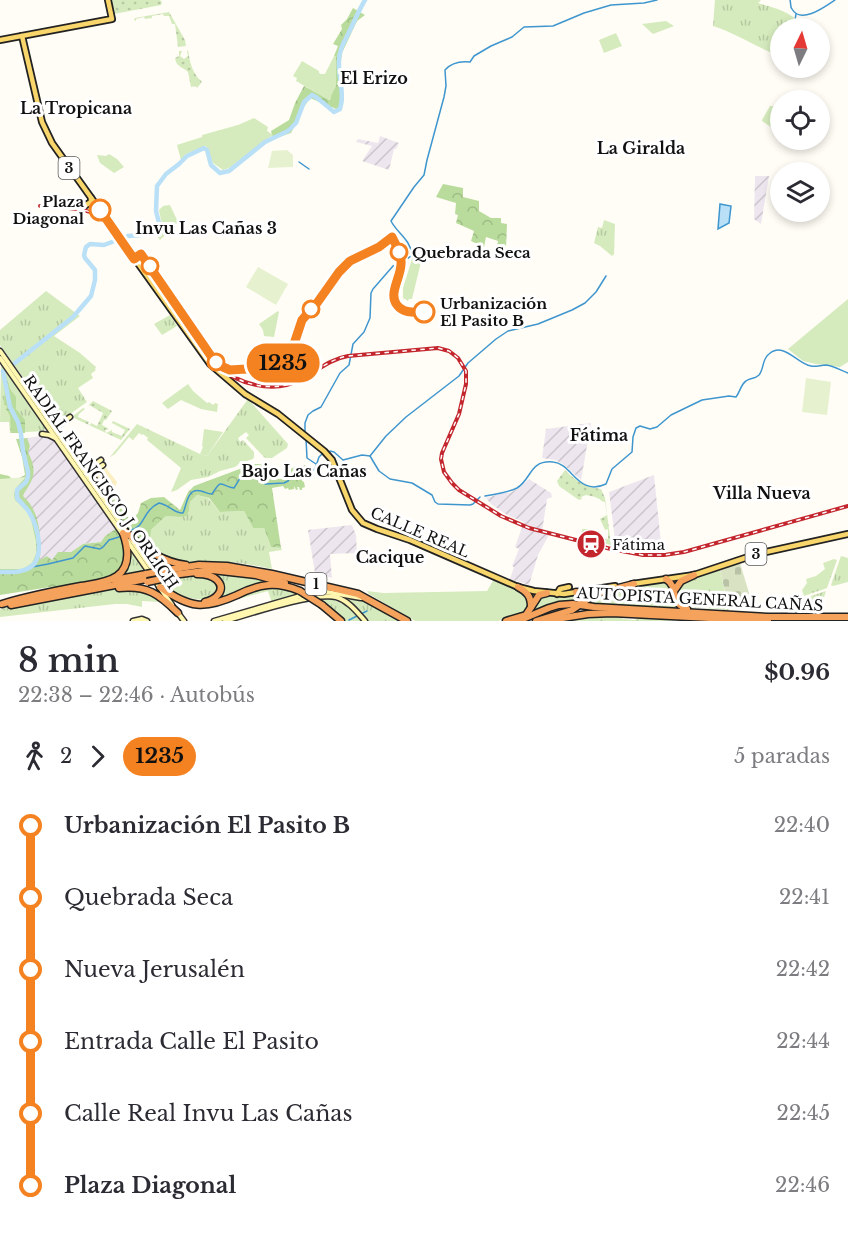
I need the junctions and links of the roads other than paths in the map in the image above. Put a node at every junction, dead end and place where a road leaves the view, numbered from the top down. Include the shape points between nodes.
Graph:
1 (108, 0) edge
2 (22, 36) junction
3 (0, 40) edge
4 (91, 198) junction
5 (86, 205) dead end
6 (0, 350) edge
7 (0, 360) edge
8 (13, 374) junction
9 (45, 414) junction
10 (70, 417) dead end
11 (48, 426) junction
12 (57, 432) junction
13 (57, 439) junction
14 (124, 530) junction
15 (848, 534) edge
16 (218, 568) junction
17 (202, 569) junction
18 (193, 574) junction
19 (694, 575) junction
20 (146, 578) junction
21 (164, 578) junction
22 (666, 579) junction
23 (634, 584) junction
24 (518, 586) junction
25 (569, 587) dead end
26 (109, 588) junction
27 (300, 591) junction
28 (70, 592) junction
29 (576, 592) junction
30 (674, 592) junction
31 (547, 593) junction
32 (557, 594) junction
33 (370, 600) junction
34 (1, 605) edge
35 (580, 605) junction
36 (531, 607) junction
37 (178, 613) junction
38 (735, 614) junction
39 (655, 615) junction
40 (848, 617) edge
41 (134, 621) edge
42 (147, 621) edge
43 (183, 621) edge
44 (214, 621) edge
45 (225, 621) edge
46 (341, 621) edge
47 (365, 621) edge
48 (407, 621) edge
49 (506, 621) edge
50 (518, 621) edge
51 (536, 621) edge
52 (543, 621) edge
53 (704, 621) edge
54 (768, 621) edge

1 - 2 main road via 109,19
2 - 3 main road
2 - 4 main road, CALLE REAL / 3 via 44,128
4 - 5 main road
4 - 24 main road, CALLE REAL / 3 via 214,369 279,414 329,456 352,510 363,523
6 - 8 main road via 11,363
7 - 8 main road, RADIAL FRANCISCO J. ORLICH
8 - 9 main road, RADIAL FRANCISCO J. ORLICH
8 - 11 main road, RADIAL FRANCISCO J. ORLICH
9 - 10 main road via 58,425
9 - 12 main road, RADIAL FRANCISCO J. ORLICH
11 - 13 main road, RADIAL FRANCISCO J. ORLICH
11 - 13 main road via 42,434
12 - 14 main road, RADIAL FRANCISCO J. ORLICH
12 - 14 main road via 86,468 102,463 93,476
13 - 14 main road, RADIAL FRANCISCO J. ORLICH
14 - 17 highway via 157,556
14 - 21 main road, RADIAL FRANCISCO J. ORLICH
14 - 34 highway via 127,557 118,576
15 - 19 main road, CALLE REAL / 3 via 757,554
16 - 17 highway, 1
16 - 21 highway, 1
16 - 27 highway, 1 via 277,580
16 - 33 highway, 1 via 272,574 353,592
17 - 18 highway, 1
17 - 21 highway, 1
18 - 21 highway, 1
18 - 21 highway via 217,580 220,588 216,597 208,602 192,601 179,596
19 - 22 main road, CALLE REAL / 3
19 - 30 highway via 681,580
20 - 21 highway, 1, bridge
20 - 26 highway, 1
20 - 28 highway, 1
21 - 27 highway via 181,600 195,604 218,603 263,585
21 - 37 main road, RADIAL FRANCISCO J. ORLICH
22 - 23 main road, CALLE REAL / 3
22 - 30 highway
23 - 29 main road, CALLE REAL / 3
23 - 35 highway via 599,593
24 - 31 main road, CALLE REAL / 3
24 - 36 highway via 529,596
25 - 32 main road
26 - 28 highway, 1
26 - 37 highway via 146,590 161,597
27 - 46 highway, 1, bridge
28 - 34 highway, 1
29 - 32 main road, CALLE REAL / 3
29 - 35 highway via 581,596
30 - 38 highway via 676,602 683,608
31 - 32 main road, CALLE REAL / 3
31 - 36 highway via 539,595
33 - 44 main road via 314,593
33 - 48 highway, 1
35 - 38 highway, AUTOPISTA GENERAL CAÑAS
35 - 50 highway, AUTOPISTA GENERAL CAÑAS via 549,608
35 - 51 highway
36 - 49 highway via 523,616
37 - 43 main road, RADIAL FRANCISCO J. ORLICH
38 - 40 highway, AUTOPISTA GENERAL CAÑAS
39 - 52 highway, AUTOPISTA GENERAL CAÑAS via 591,614
39 - 53 highway
39 - 54 highway, AUTOPISTA GENERAL CAÑAS
41 - 42 main road
45 - 47 main road via 329,597 350,605

